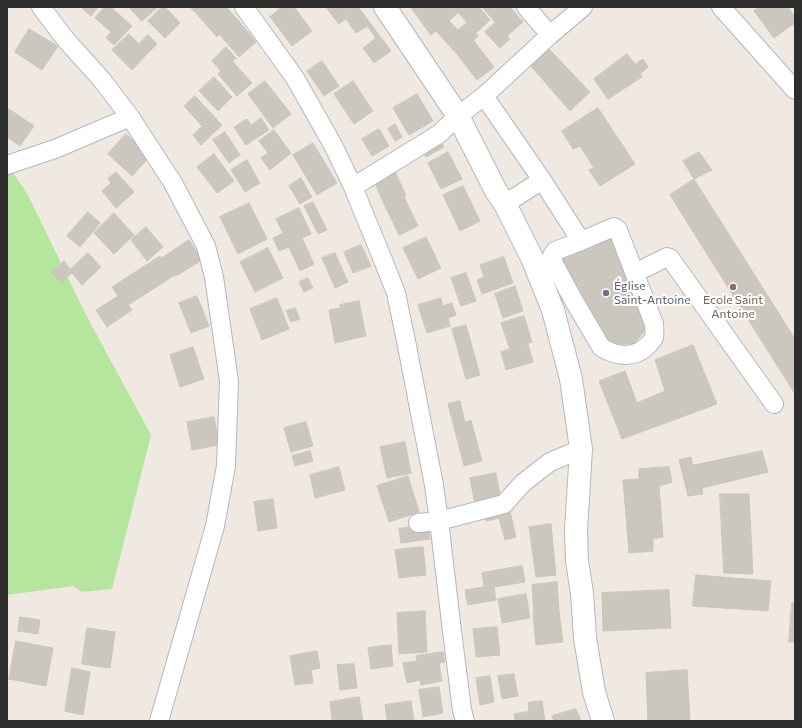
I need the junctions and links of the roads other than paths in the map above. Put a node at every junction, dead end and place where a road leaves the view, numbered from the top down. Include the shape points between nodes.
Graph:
1 (244, 7) edge
2 (385, 7) edge
3 (526, 7) edge
4 (582, 7) edge
5 (721, 7) edge
6 (42, 8) edge
7 (550, 35) junction
8 (795, 90) edge
9 (484, 96) junction
10 (458, 116) junction
11 (130, 118) junction
12 (7, 165) edge
13 (542, 180) junction
14 (353, 187) junction
15 (505, 204) junction
16 (581, 241) junction
17 (635, 273) junction
18 (574, 301) junction
19 (553, 310) junction
20 (774, 404) dead end
21 (581, 449) junction
22 (439, 521) junction
23 (418, 523) dead end
24 (159, 721) edge
25 (465, 721) edge
26 (603, 721) edge

1 - 14 street via 295,78 334,147
2 - 10 main road
3 - 7 street
4 - 7 street
5 - 8 street
6 - 11 street
7 - 9 street
9 - 10 street
9 - 13 street
10 - 14 street via 438,134
10 - 15 main road
11 - 12 street via 55,149
11 - 24 street via 173,183 206,246 214,278 229,381 226,466 215,526
13 - 15 street
13 - 16 street
14 - 22 street via 396,294
15 - 19 main road via 532,258
16 - 17 street via 616,228
16 - 18 street via 555,251 552,256
17 - 18 street via 654,324 654,337 645,348 634,354 618,355 601,347
17 - 20 street via 667,257 670,258
18 - 19 street
19 - 21 main road via 571,379
21 - 22 street via 550,462 523,483 504,504
21 - 26 main road via 576,530 577,561 594,692
22 - 23 street
22 - 25 street

